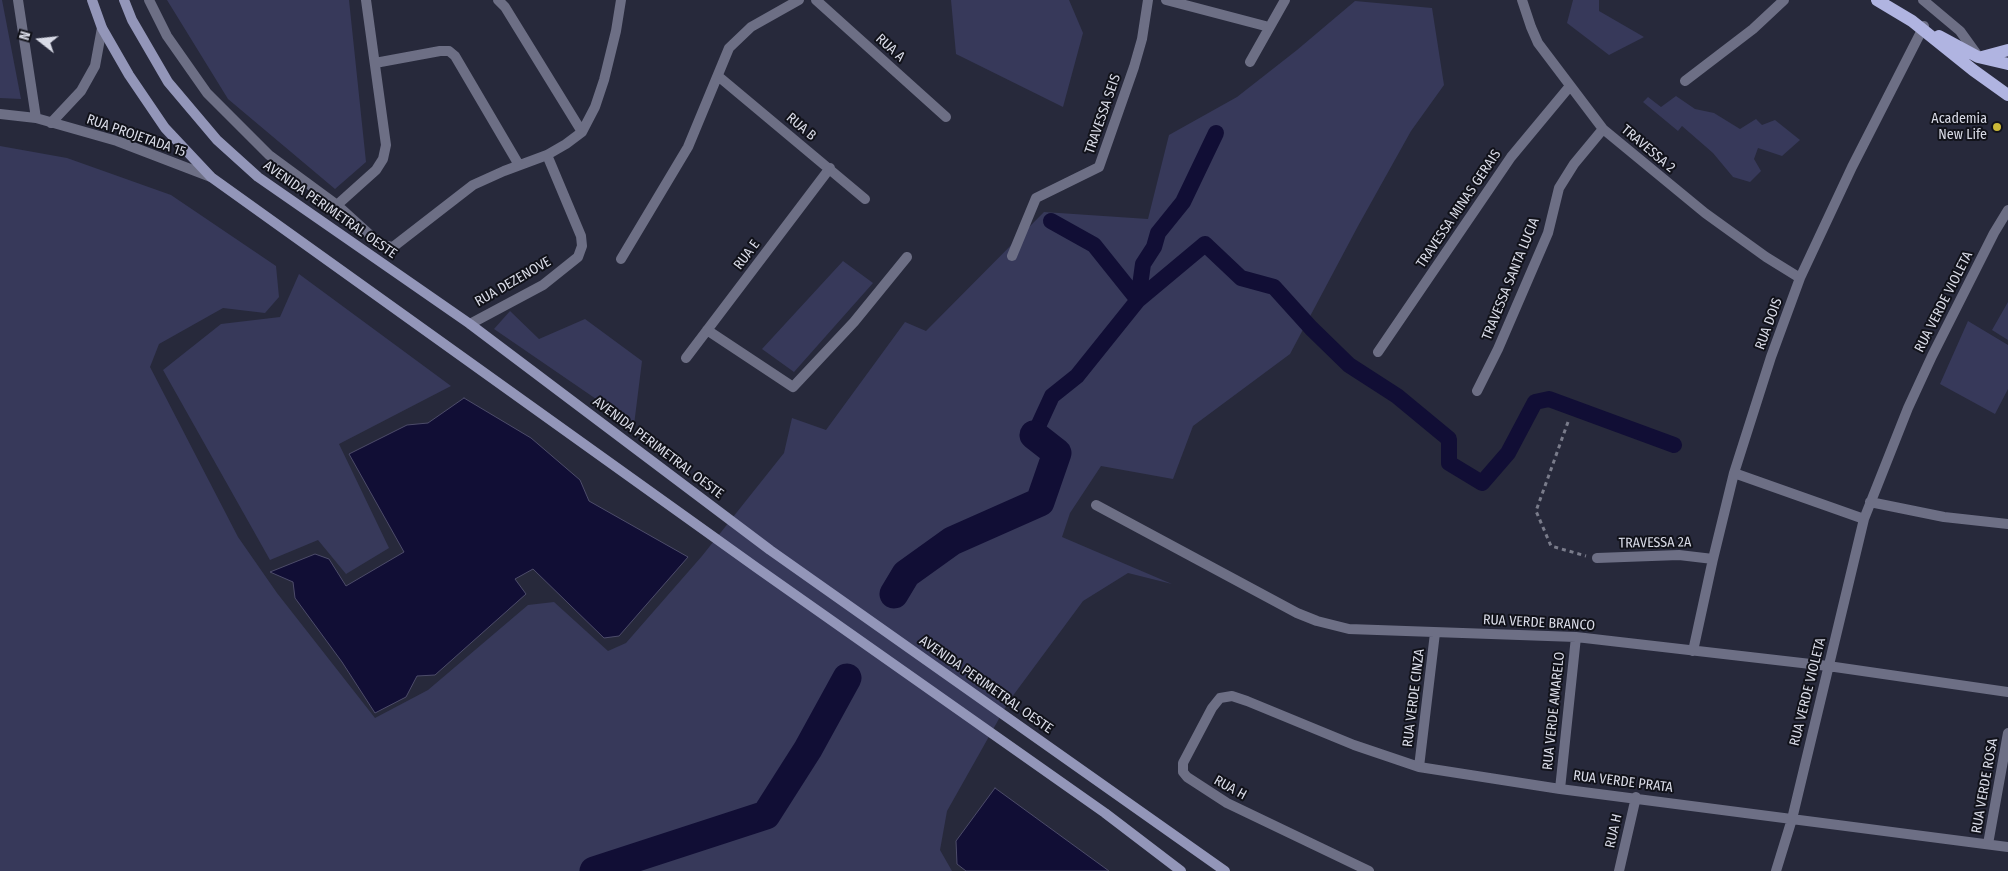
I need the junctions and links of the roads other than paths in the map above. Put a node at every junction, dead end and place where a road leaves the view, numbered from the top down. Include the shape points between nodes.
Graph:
1 (18, 0) edge
2 (92, 0) edge
3 (124, 0) edge
4 (149, 0) edge
5 (366, 0) edge
6 (498, 0) edge
7 (622, 0) edge
8 (799, 0) edge
9 (816, 0) edge
10 (1148, 0) edge
11 (1166, 0) edge
12 (1285, 0) edge
13 (1784, 0) edge
14 (1878, 0) edge
15 (1923, 0) edge
16 (1525, 2) edge
17 (1935, 4) edge
18 (1919, 26) junction
19 (1269, 27) junction
20 (102, 28) junction
21 (2008, 50) edge
22 (1979, 57) junction
23 (1250, 62) dead end
24 (374, 63) junction
25 (2008, 64) edge
26 (718, 76) junction
27 (1685, 80) dead end
28 (1570, 86) junction
29 (2008, 95) edge
30 (0, 114) edge
31 (946, 117) dead end
32 (36, 118) junction
33 (51, 122) junction
34 (1603, 129) junction
35 (582, 132) junction
36 (547, 155) junction
37 (518, 165) junction
38 (830, 168) junction
39 (211, 177) junction
40 (865, 199) dead end
41 (337, 205) junction
42 (2008, 210) edge
43 (1012, 256) dead end
44 (907, 257) dead end
45 (621, 258) dead end
46 (1800, 278) junction
47 (470, 324) junction
48 (707, 330) junction
49 (1378, 352) dead end
50 (686, 358) dead end
51 (1477, 391) dead end
52 (1734, 473) junction
53 (1870, 502) junction
54 (1096, 505) dead end
55 (1864, 519) junction
56 (2008, 524) edge
57 (1597, 558) road end
58 (1713, 558) junction
59 (1435, 632) junction
60 (1576, 637) junction
61 (1693, 651) junction
62 (1828, 666) junction
63 (2008, 692) edge
64 (1247, 701) joint
65 (2008, 733) edge
66 (1419, 767) junction
67 (1560, 789) junction
68 (1636, 797) junction
69 (1792, 818) junction
70 (1988, 844) junction
71 (2008, 847) edge
72 (1180, 871) edge
73 (1225, 871) edge
74 (1369, 871) edge
75 (1619, 871) edge
76 (1776, 871) edge

1 - 32 street
2 - 20 main road
3 - 47 main road, AVENIDA PERIMETRAL OESTE via 168,82 217,140 258,177
4 - 41 street via 166,36 207,93 269,155
5 - 24 street
6 - 35 street
7 - 35 street via 604,80
8 - 26 street via 743,33 729,48
9 - 31 street, RUA A
10 - 43 street, TRAVESSA SEIS via 1134,67 1099,167 1036,198
11 - 19 street
12 - 19 street
13 - 27 street via 1754,29
14 - 18 main road
15 - 17 street
16 - 28 street, TRAVESSA 2 via 1533,34
17 - 22 street
18 - 22 main road
18 - 29 main road
18 - 46 street, RUA DOIS
19 - 23 street
20 - 33 street, RUA PROJETADA 15 via 94,66 86,82
20 - 39 main road via 165,128
21 - 22 main road
22 - 25 main road
24 - 37 street via 440,51 455,56
24 - 41 street via 386,145 383,159 376,170
26 - 38 street, RUA B
26 - 45 street via 688,147
28 - 34 street, TRAVESSA 2
28 - 49 street, TRAVESSA MINAS GERAIS via 1510,157
30 - 32 street, RUA PROJETADA 15
32 - 33 street, RUA PROJETADA 15
33 - 39 street, RUA PROJETADA 15 via 117,142
34 - 46 street, TRAVESSA 2 via 1705,213
34 - 51 street, TRAVESSA SANTA LUCIA via 1559,188 1548,233
35 - 36 street
36 - 37 street
36 - 47 street, RUA DEZENOVE via 580,236 582,246 578,257 543,285
37 - 41 street via 473,185 393,247 381,245
38 - 40 street, RUA B
38 - 48 street, RUA E
39 - 72 main road via 1105,813
42 - 53 street, RUA VERDE VIOLETA via 1932,356
44 - 48 street via 854,322 793,387
46 - 52 street, RUA DOIS
47 - 73 main road, AVENIDA PERIMETRAL OESTE via 770,550
48 - 50 street, RUA E
52 - 55 street
52 - 58 street, RUA DOIS
53 - 55 street, RUA VERDE VIOLETA
53 - 56 street via 1944,517
54 - 59 street, RUA VERDE BRANCO via 1317,621 1349,629
55 - 62 street, RUA VERDE VIOLETA
57 - 58 street, TRAVESSA 2A via 1679,555
58 - 61 street, RUA DOIS
59 - 60 street, RUA VERDE BRANCO
59 - 66 street, RUA VERDE CINZA
60 - 61 street, RUA VERDE BRANCO
60 - 67 street, RUA VERDE AMARELO
61 - 62 street, RUA VERDE BRANCO
62 - 63 street, RUA VERDE BRANCO
62 - 69 street, RUA VERDE VIOLETA
64 - 66 street, RUA VERDE PRATA via 1354,745
64 - 74 street, RUA H via 1228,696 1218,699 1183,763 1184,774 1228,803
65 - 70 street, RUA VERDE ROSA
66 - 67 street, RUA VERDE PRATA
67 - 68 street, RUA VERDE PRATA
68 - 69 street, RUA VERDE PRATA
68 - 75 street, RUA H
69 - 70 street, RUA VERDE PRATA
69 - 76 street, RUA VERDE VIOLETA
70 - 71 street, RUA VERDE PRATA

